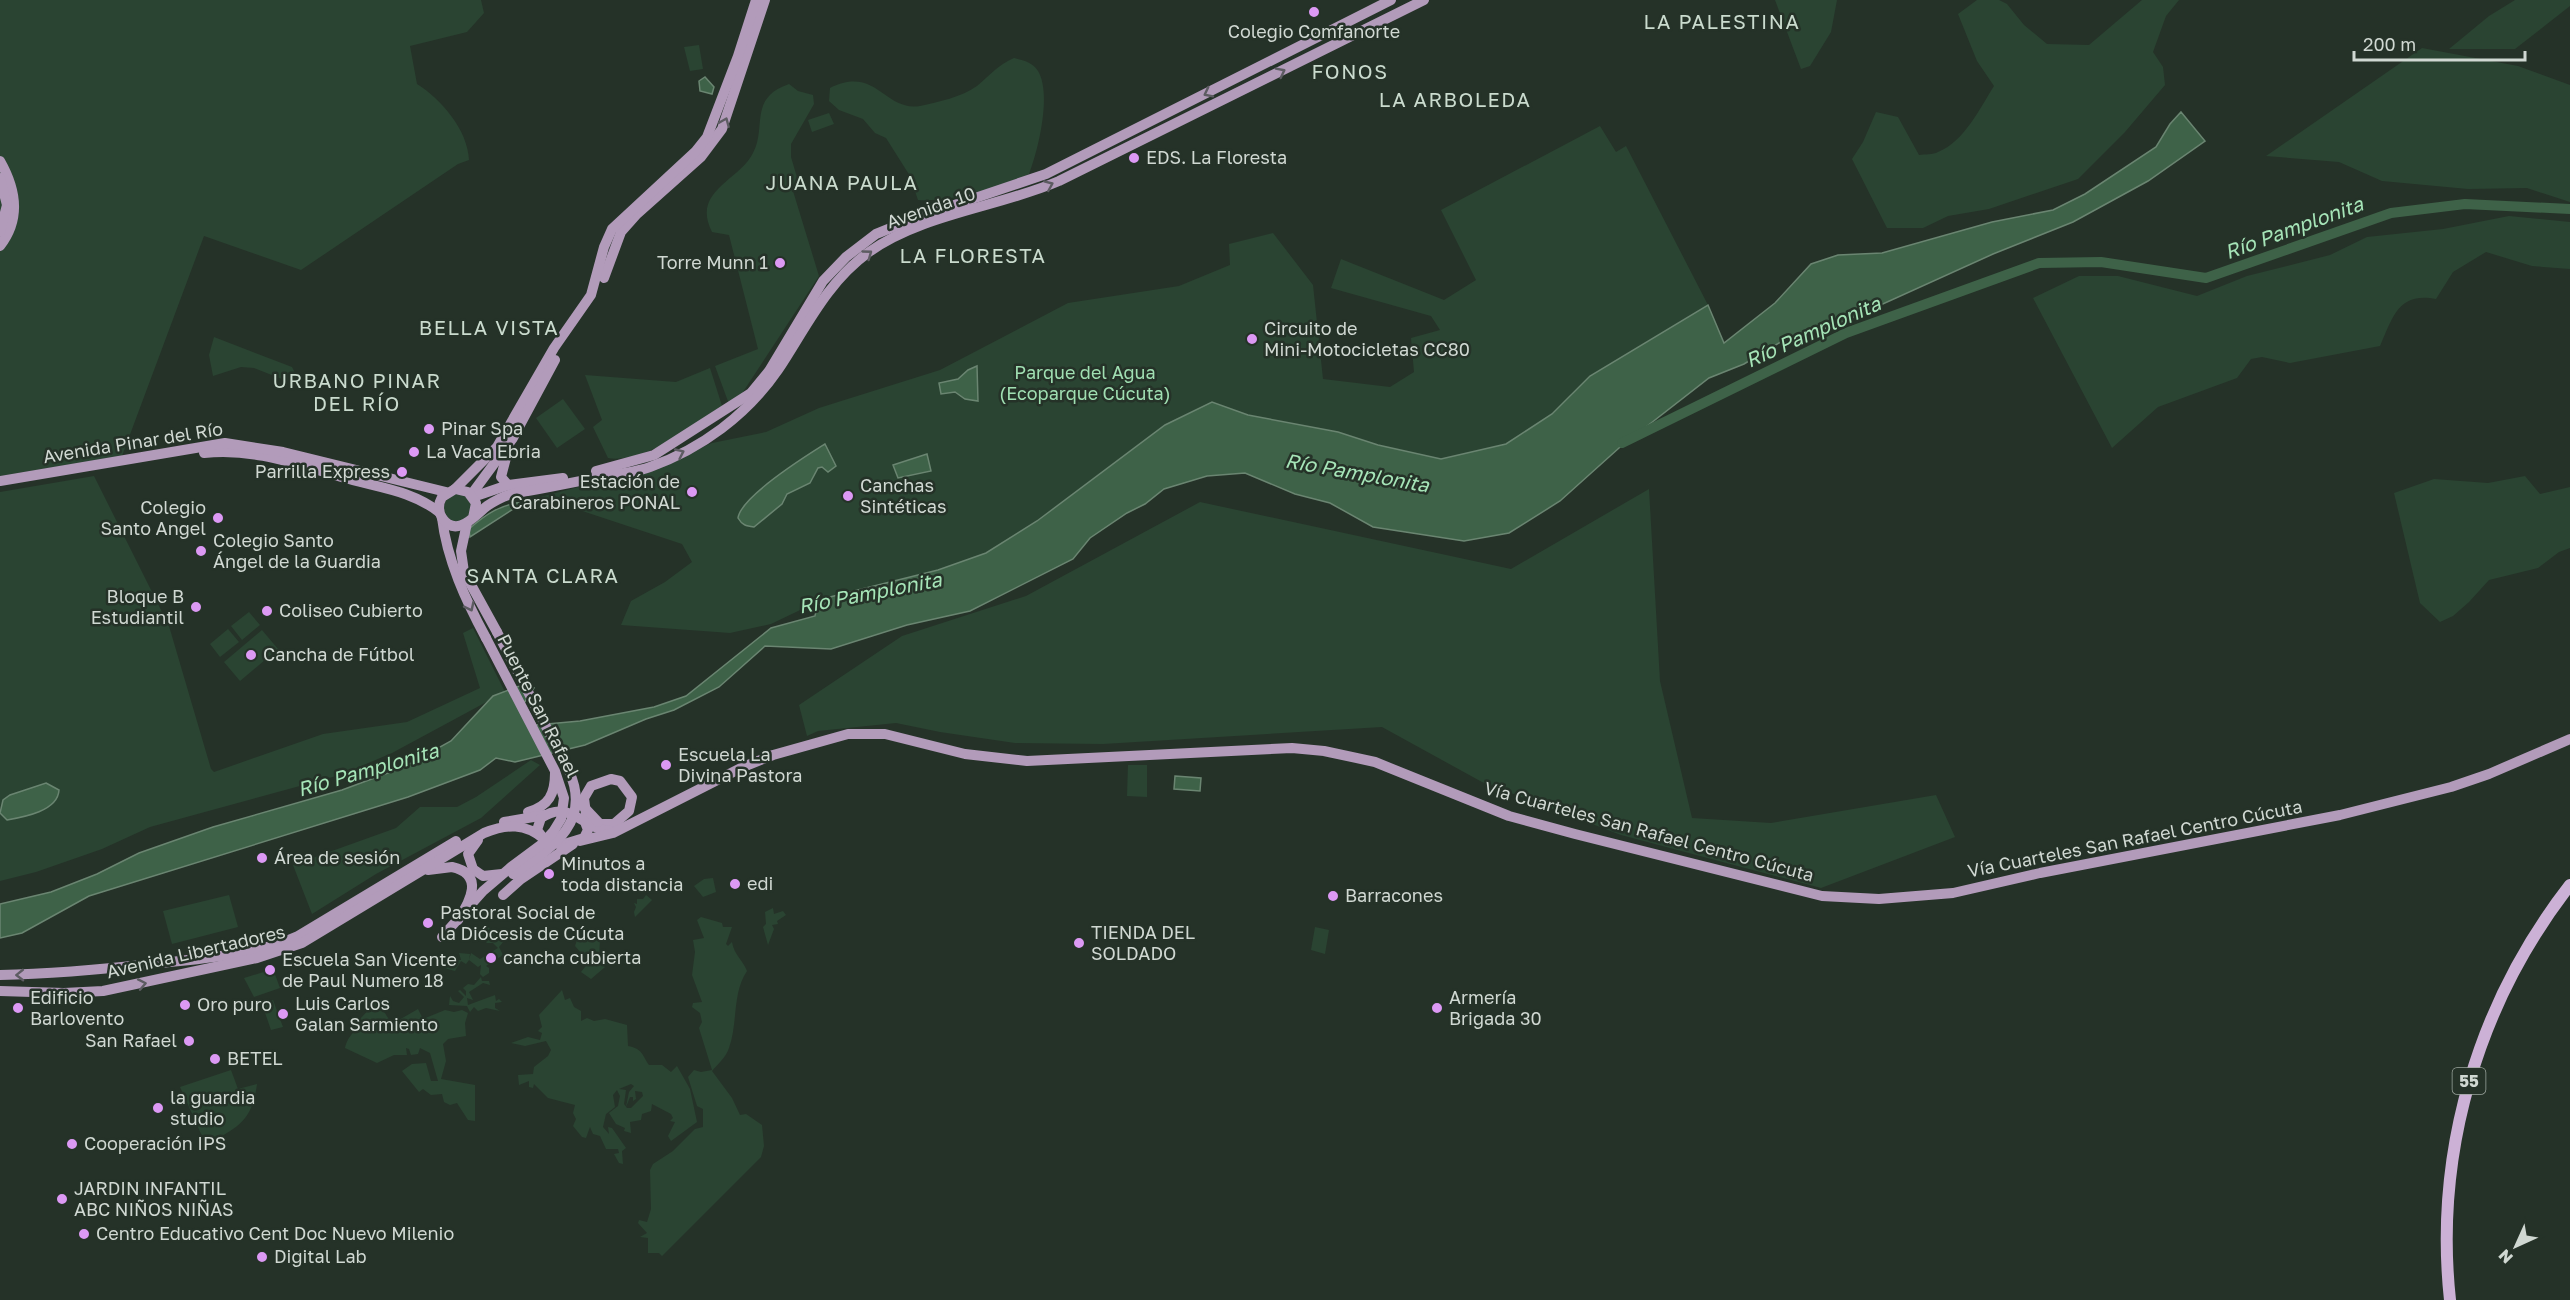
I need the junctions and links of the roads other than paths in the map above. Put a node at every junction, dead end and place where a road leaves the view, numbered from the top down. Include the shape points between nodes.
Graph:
1 (756, 0) edge
2 (765, 0) edge
3 (1391, 0) edge
4 (1424, 0) edge
5 (747, 42) junction
6 (1246, 73) junction
7 (1230, 81) junction
8 (1253, 86) junction
9 (1236, 94) junction
10 (0, 161) edge
11 (0, 178) edge
12 (0, 232) edge
13 (0, 246) edge
14 (513, 438) junction
15 (623, 469) junction
16 (0, 481) edge
17 (508, 485) junction
18 (534, 486) junction
19 (0, 488) edge
20 (429, 488) junction
21 (451, 491) junction
22 (472, 496) junction
23 (421, 499) junction
24 (441, 515) junction
25 (470, 521) junction
26 (2570, 739) edge
27 (555, 771) junction
28 (575, 790) junction
29 (545, 815) junction
30 (500, 823) junction
31 (586, 824) junction
32 (623, 828) junction
33 (544, 839) junction
34 (577, 842) junction
35 (508, 872) junction
36 (408, 878) junction
37 (2570, 885) edge
38 (503, 895) dead end
39 (463, 919) junction
40 (442, 937) dead end
41 (82, 972) junction
42 (60, 974) junction
43 (0, 975) edge
44 (0, 991) edge
45 (64, 993) junction
46 (85, 993) junction
47 (2450, 1300) edge

1 - 5 main road
2 - 5 main road
3 - 6 main road, Avenida 10
8 -> 4 main road, Avenida 10
14 -> 5 main road via 560,350 598,296 621,232 702,157 715,140 727,117
5 - 21 main road via 706,137 612,229 591,295 549,356 497,447
6 - 7 main road, Avenida 10
6 - 8 main road
7 - 9 main road
7 -> 15 main road, Avenida 10 via 1046,174 876,234 846,257 819,287 751,393 654,455
8 - 9 main road, Avenida 10
15 -> 9 main road, Avenida 10 via 649,468 692,447 742,413 760,395 837,280 883,243 918,227 1043,188
10 - 13 main road via 11,184 15,206 11,228
11 - 12 main road via 7,205
14 - 17 main road via 501,471
14 - 22 main road
15 - 18 main road, Avenida 10
16 - 20 main road, Avenida Pinar del Río via 225,443 283,452
17 - 18 main road, Avenida 10
17 - 22 main road, Avenida 10
18 - 25 main road, Avenida 10 via 500,498
19 - 23 main road, Avenida Pinar del Río via 185,455 232,451 263,455
20 - 21 main road, Avenida Pinar del Río
20 - 23 main road via 427,497
21 - 22 main road
21 - 24 main road via 440,501
22 - 25 main road via 476,505
23 - 24 main road, Avenida Pinar del Río
24 - 25 main road via 454,526
24 -> 27 main road, Puente San Rafael, bridge via 464,596
25 - 28 main road, Puente San Rafael, bridge via 461,551 464,572 569,771
26 - 32 main road, Vía Cuarteles San Rafael Centro Cúcuta via 2451,787 2340,815 1953,893 1879,899 1822,896 1564,831 1509,816 1375,762 1292,748 1027,761 965,754 885,734 848,734 787,749 753,763
27 - 30 main road via 555,785 548,801
27 - 35 main road, Puente San Rafael, bridge via 564,798 559,822 542,844
28 - 31 main road, bridge via 585,811 598,822 608,825 624,819 632,797 621,781 594,783 584,798
28 - 35 main road, Puente San Rafael, bridge via 572,818 560,840
29 - 30 main road, Avenida Libertadores
29 - 31 main road via 563,810 576,814
29 - 33 main road via 537,825
30 - 33 main road, Avenida Libertadores via 525,827
30 - 35 main road via 477,840 468,857 478,874
30 - 36 main road, Avenida Libertadores
30 - 41 main road, Avenida Libertadores via 444,848 285,942 205,958
31 - 32 main road via 606,831
31 - 34 main road via 586,834
32 - 34 main road, Vía Cuarteles San Rafael Centro Cúcuta
33 - 34 main road via 561,845
34 - 38 main road
35 - 39 main road, Puente San Rafael
36 - 39 main road via 441,867 463,871 473,895
46 -> 36 main road, Avenida Libertadores via 144,984 290,948
37 - 47 highway, 55 via 2516,967 2485,1030 2470,1075 2458,1121 2447,1196 2446,1268
39 - 40 main road
41 - 42 main road, Avenida Libertadores
41 - 46 main road via 74,981 77,989
42 -> 43 main road, Avenida Libertadores
42 - 45 main road via 65,983
44 - 45 main road, Avenida Libertadores
45 - 46 main road, Avenida Libertadores

